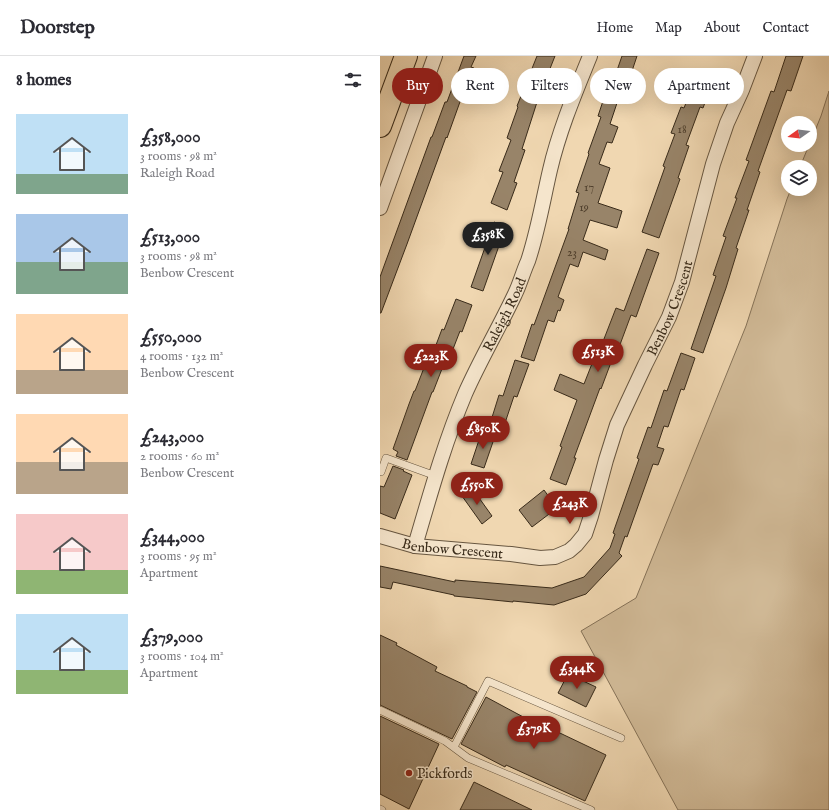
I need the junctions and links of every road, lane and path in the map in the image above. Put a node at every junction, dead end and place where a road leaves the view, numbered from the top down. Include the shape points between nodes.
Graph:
1 (406, 56) edge
2 (436, 56) edge
3 (590, 56) edge
4 (755, 56) edge
5 (380, 126) edge
6 (380, 208) edge
7 (381, 472) dead end
8 (436, 476) junction
9 (380, 536) edge
10 (415, 546) junction
11 (380, 710) edge
12 (621, 738) dead end
13 (454, 747) junction
14 (591, 810) edge

1 - 5 main road
2 - 6 street
3 - 8 street, Raleigh Road via 563,125 528,259 515,294 465,395
4 - 10 street, Benbow Crescent via 713,164 682,282 669,317 617,426 585,534 576,546 555,557 540,558
7 - 8 lane via 386,458
8 - 10 street, Raleigh Road
9 - 10 street, Benbow Crescent
11 - 13 lane
12 - 13 lane via 488,681
13 - 14 lane via 468,758

